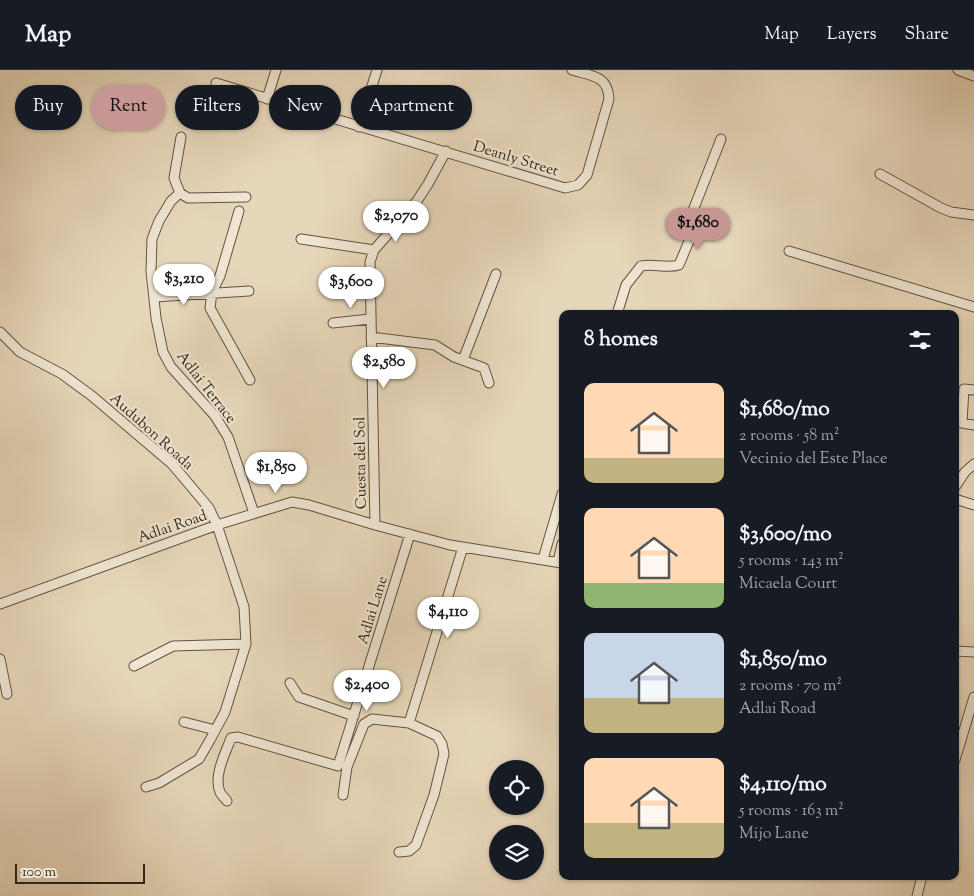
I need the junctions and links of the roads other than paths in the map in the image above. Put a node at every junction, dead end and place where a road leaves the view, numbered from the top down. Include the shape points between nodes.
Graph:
1 (276, 70) edge
2 (376, 70) edge
3 (572, 70) edge
4 (958, 70) edge
5 (971, 73) edge
6 (216, 83) dead end
7 (372, 85) edge
8 (267, 99) junction
9 (351, 124) edge
10 (371, 130) edge
11 (181, 137) dead end
12 (721, 139) dead end
13 (446, 151) junction
14 (880, 174) dead end
15 (180, 194) junction
16 (246, 196) dead end
17 (239, 211) dead end
18 (974, 215) edge
19 (300, 239) dead end
20 (374, 250) junction
21 (788, 251) dead end
22 (496, 274) dead end
23 (249, 291) dead end
24 (212, 292) junction
25 (154, 296) junction
26 (974, 307) edge
27 (618, 310) edge
28 (370, 319) junction
29 (334, 323) dead end
30 (0, 332) edge
31 (371, 337) junction
32 (463, 360) junction
33 (250, 380) dead end
34 (489, 383) dead end
35 (974, 390) edge
36 (974, 425) edge
37 (974, 464) edge
38 (959, 480) edge
39 (959, 500) edge
40 (559, 504) edge
41 (974, 505) edge
42 (254, 513) junction
43 (217, 524) junction
44 (375, 525) junction
45 (410, 534) junction
46 (463, 547) junction
47 (543, 559) junction
48 (559, 563) edge
49 (0, 604) edge
50 (246, 644) junction
51 (959, 651) edge
52 (974, 652) edge
53 (0, 663) edge
54 (134, 666) dead end
55 (290, 684) dead end
56 (7, 694) dead end
57 (974, 697) edge
58 (354, 716) junction
59 (184, 722) dead end
60 (409, 723) junction
61 (215, 730) junction
62 (959, 747) edge
63 (146, 787) dead end
64 (343, 795) dead end
65 (227, 801) dead end
66 (398, 852) dead end
67 (921, 880) edge
68 (917, 896) edge

1 - 8 street
2 - 7 street
3 - 13 street, Deanly Street via 597,78 608,90 587,175 578,186 565,188
4 - 5 street
6 - 8 street, Deanly Street
8 - 9 street, Deanly Street
10 - 13 street, Deanly Street
11 - 15 street via 174,178
12 - 27 street via 694,208 689,241 679,265 669,268 652,264 641,266 626,285
13 - 20 street via 416,202
14 - 18 street via 941,208
15 - 16 street via 188,198
15 - 25 street, Adlai Terrace via 159,221 152,239
17 - 24 street via 220,276
19 - 20 street
20 - 28 street, Cuesta del Sol via 370,262
21 - 26 street
22 - 32 street
23 - 24 street
24 - 25 street
24 - 33 street via 210,308
25 - 42 street, Adlai Terrace via 163,352 171,367 215,416 228,437
28 - 29 street
28 - 31 street, Cuesta del Sol
30 - 43 street, Audubon Roada via 20,352 62,374 92,396 172,464 209,508
31 - 32 street via 435,345
31 - 44 street, Cuesta del Sol
32 - 34 street via 484,368
35 - 36 street via 964,389 962,423
37 - 38 street
39 - 41 street
40 - 47 street
42 - 43 street, Adlai Road
42 - 44 street, Adlai Road via 292,502
43 - 49 street, Adlai Road
43 - 50 street, Audubon Roada via 244,606
44 - 45 street, Adlai Road
45 - 46 street, Adlai Road
45 - 58 street, Adlai Lane
46 - 47 street, Adlai Road
46 - 60 street
47 - 48 street, Adlai Road
50 - 54 street via 173,646
50 - 61 street, Audubon Roada via 225,712
51 - 52 street
53 - 56 street
55 - 58 street via 299,697
57 - 62 street
58 - 65 street, Adlai Lane via 338,766 238,737 231,738 218,782
59 - 61 street
60 - 64 street via 372,719 364,724 348,767
60 - 66 street via 437,736 444,754 418,841 413,849
61 - 63 street, Audubon Roada via 199,759 159,783
67 - 68 street

